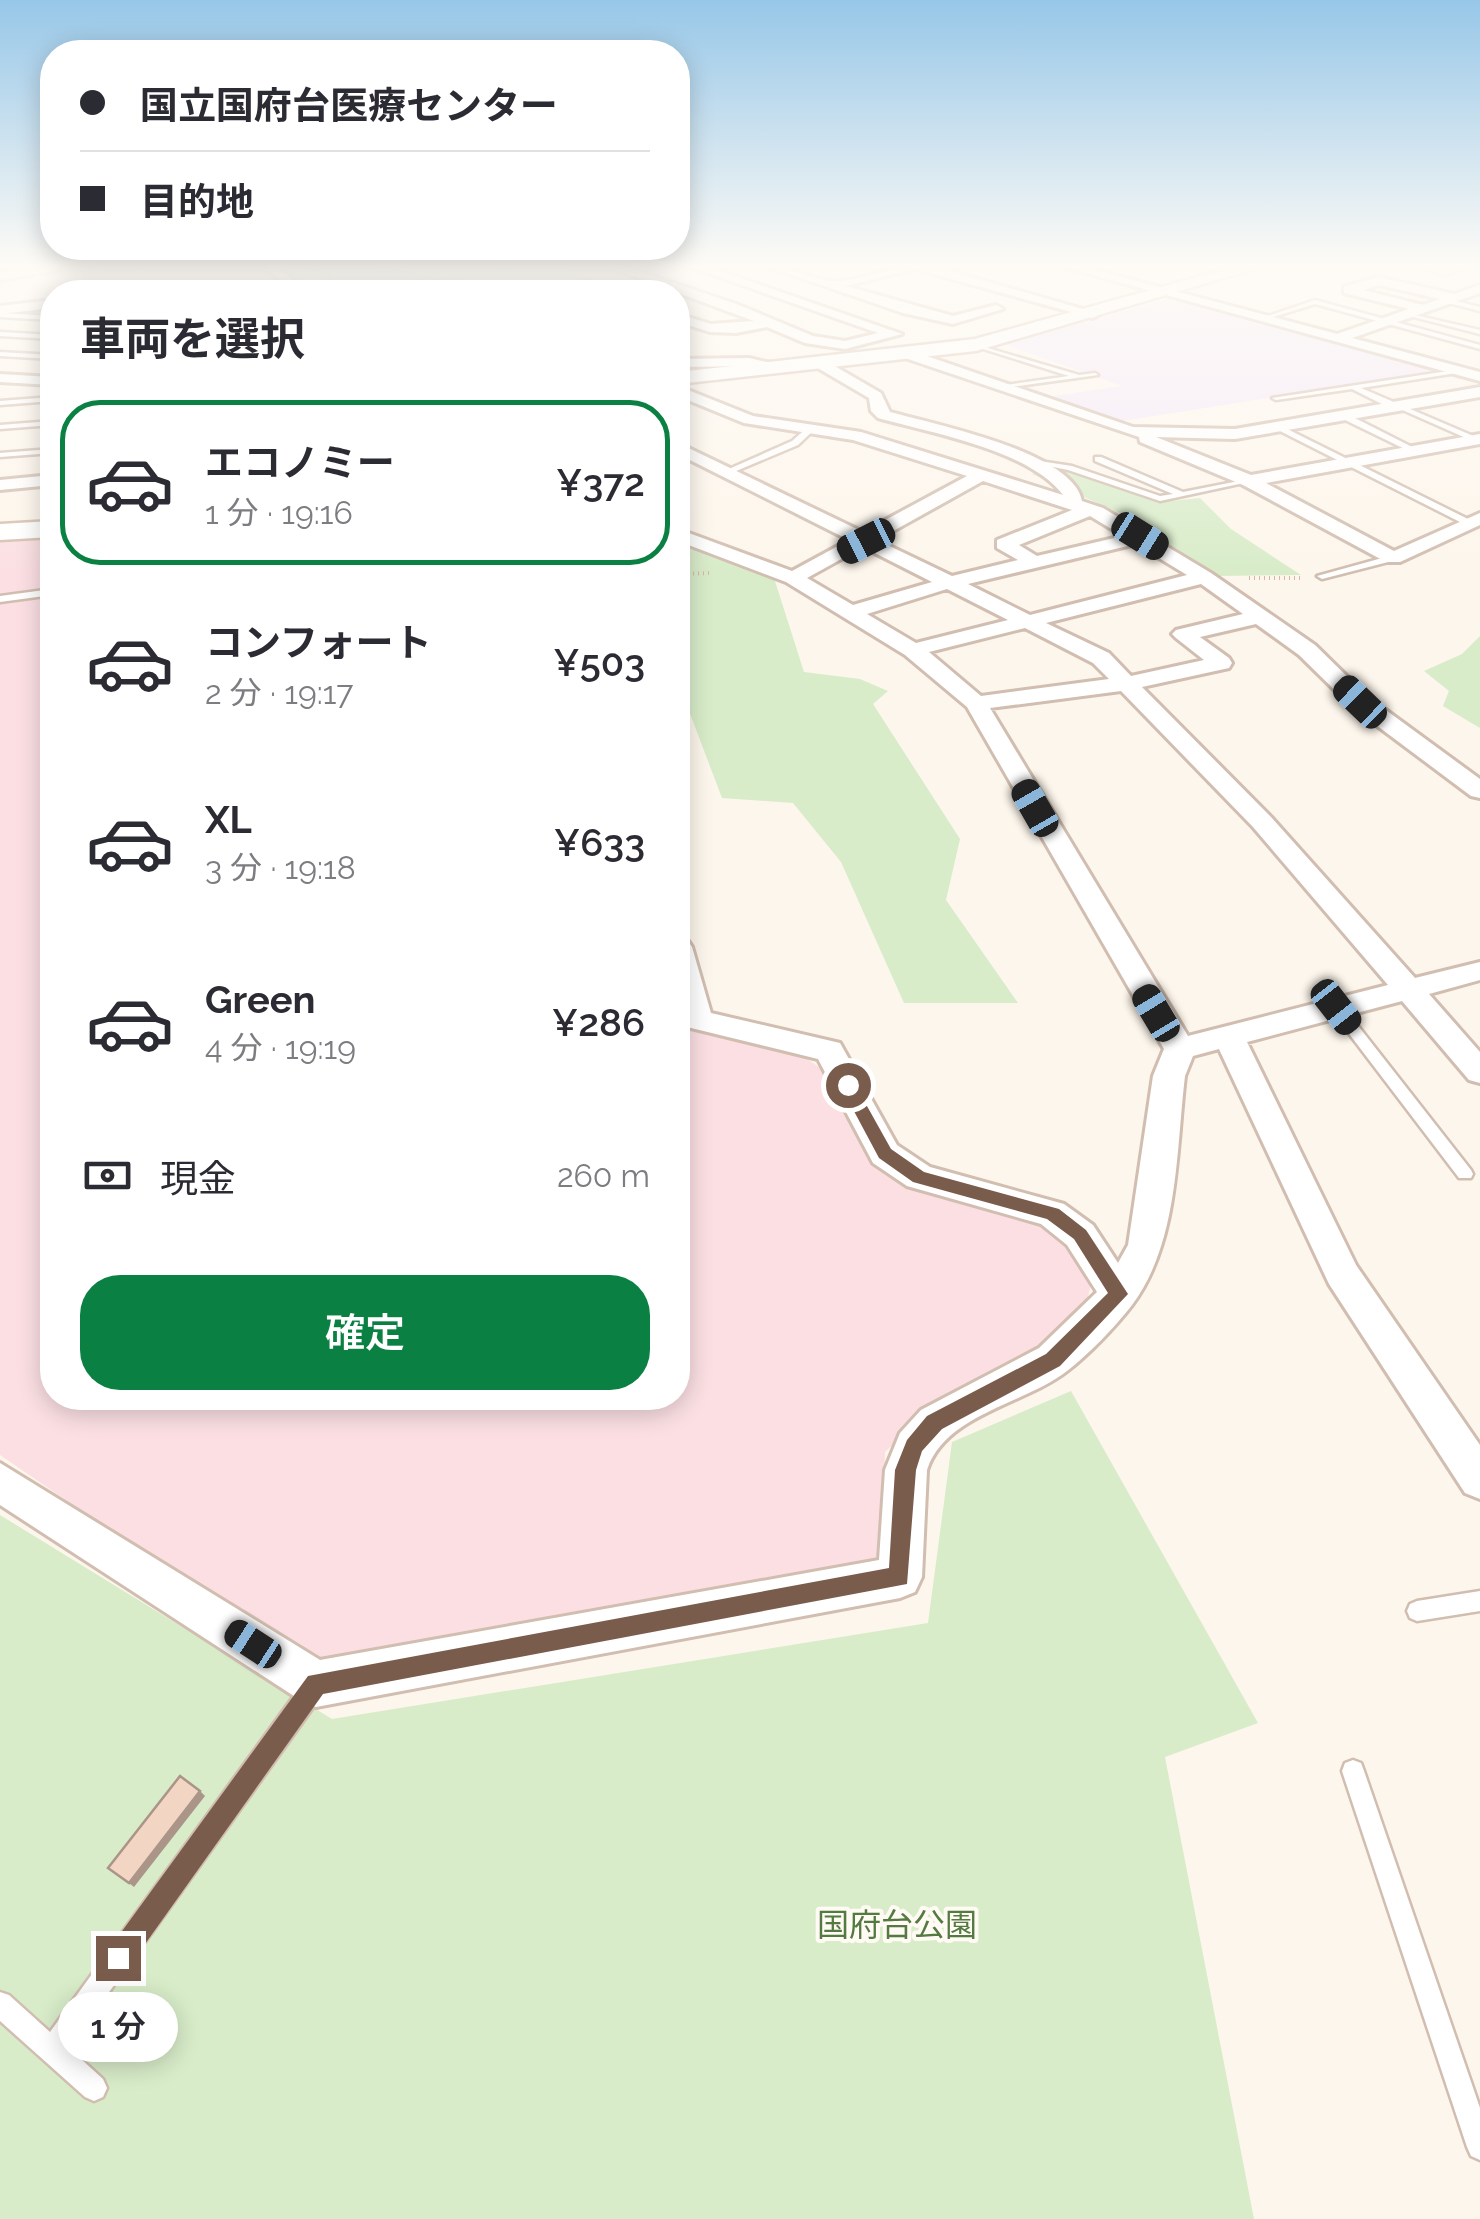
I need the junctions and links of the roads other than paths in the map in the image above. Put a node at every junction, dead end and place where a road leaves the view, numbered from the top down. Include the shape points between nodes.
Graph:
1 (826, 368) edge
2 (944, 368) edge
3 (1048, 368) edge
4 (1443, 368) edge
5 (1460, 372) junction
6 (1096, 375) dead end
7 (1078, 377) junction
8 (1480, 377) edge
9 (0, 378) edge
10 (40, 380) edge
11 (1352, 386) junction
12 (999, 388) junction
13 (1480, 392) edge
14 (690, 396) edge
15 (1276, 398) dead end
16 (40, 400) edge
17 (0, 402) edge
18 (1397, 407) junction
19 (1344, 416) junction
20 (40, 425) edge
21 (1279, 426) junction
22 (0, 427) edge
23 (812, 428) junction
24 (1131, 432) junction
25 (1478, 439) edge
26 (1416, 450) junction
27 (40, 452) edge
28 (690, 454) edge
29 (0, 455) edge
30 (1098, 459) dead end
31 (1033, 462) junction
32 (1348, 463) junction
33 (726, 472) junction
34 (980, 476) junction
35 (40, 481) edge
36 (1249, 481) junction
37 (0, 485) edge
38 (1183, 494) junction
39 (1084, 506) junction
40 (1473, 520) edge
41 (40, 530) edge
42 (0, 532) edge
43 (1140, 536) junction
44 (690, 540) edge
45 (866, 541) junction
46 (1393, 558) junction
47 (1034, 562) junction
48 (1322, 576) road end
49 (793, 578) junction
50 (1206, 579) junction
51 (948, 583) junction
52 (40, 594) edge
53 (0, 599) edge
54 (852, 612) junction
55 (1259, 617) junction
56 (1030, 623) junction
57 (913, 650) junction
58 (1128, 682) junction
59 (976, 703) junction
60 (1480, 792) edge
61 (1480, 971) edge
62 (1405, 990) junction
63 (690, 991) edge
64 (1336, 1007) junction
65 (1228, 1035) junction
66 (1180, 1050) junction
67 (1480, 1072) edge
68 (1465, 1174) dead end
69 (1119, 1294) junction
70 (1480, 1480) edge
71 (0, 1482) edge
72 (1480, 1601) edge
73 (1417, 1610) dead end
74 (316, 1684) junction
75 (1353, 1771) dead end
76 (0, 2004) edge
77 (52, 2050) junction
78 (94, 2088) dead end
79 (1474, 2108) edge
80 (1480, 2148) edge

1 - 31 street via 876,396 884,415
2 - 12 street
3 - 7 lane
4 - 5 street
5 - 8 street
5 - 11 lane
6 - 7 lane
7 - 12 lane
9 - 10 street
11 - 15 lane
11 - 18 lane
12 - 24 street
13 - 18 street
14 - 23 street via 750,420
16 - 17 lane
18 - 19 street
18 - 25 lane
19 - 21 street
19 - 26 lane
20 - 22 lane
21 - 24 street via 1235,434
21 - 32 lane
23 - 33 lane via 795,444
23 - 34 street via 856,434
24 - 36 street
25 - 26 street
26 - 32 street
27 - 29 lane
28 - 33 street
30 - 38 lane
31 - 38 lane via 1150,498
31 - 39 street
32 - 36 street
32 - 40 lane
33 - 45 street
34 - 39 street
34 - 45 street
35 - 37 street
36 - 38 lane
36 - 46 street
39 - 43 street
39 - 47 street via 1004,544
40 - 46 street
41 - 42 street
43 - 47 street
43 - 50 street
44 - 49 street
45 - 49 street
45 - 51 street
46 - 48 lane
47 - 51 street
49 - 54 street
50 - 55 street
50 - 56 street
51 - 54 street
51 - 56 street
52 - 53 lane
54 - 57 street
55 - 58 street via 1183,634 1221,663
55 - 60 street
56 - 57 street
56 - 58 street via 1101,658
57 - 59 street
58 - 59 street
58 - 62 street via 1262,822
59 - 66 street
61 - 62 street
62 - 64 street
62 - 67 street
63 - 69 street via 698,1020 829,1051 885,1154 919,1177 1052,1214 1080,1234
64 - 65 street
64 - 68 lane
65 - 66 street
65 - 70 street via 1342,1274
66 - 69 street via 1169,1076 1146,1246
69 - 74 street via 1053,1360 934,1423 914,1446 906,1470 900,1577
71 - 74 street
72 - 73 lane
74 - 77 lane
75 - 79 lane
76 - 77 lane
77 - 78 lane
79 - 80 lane

